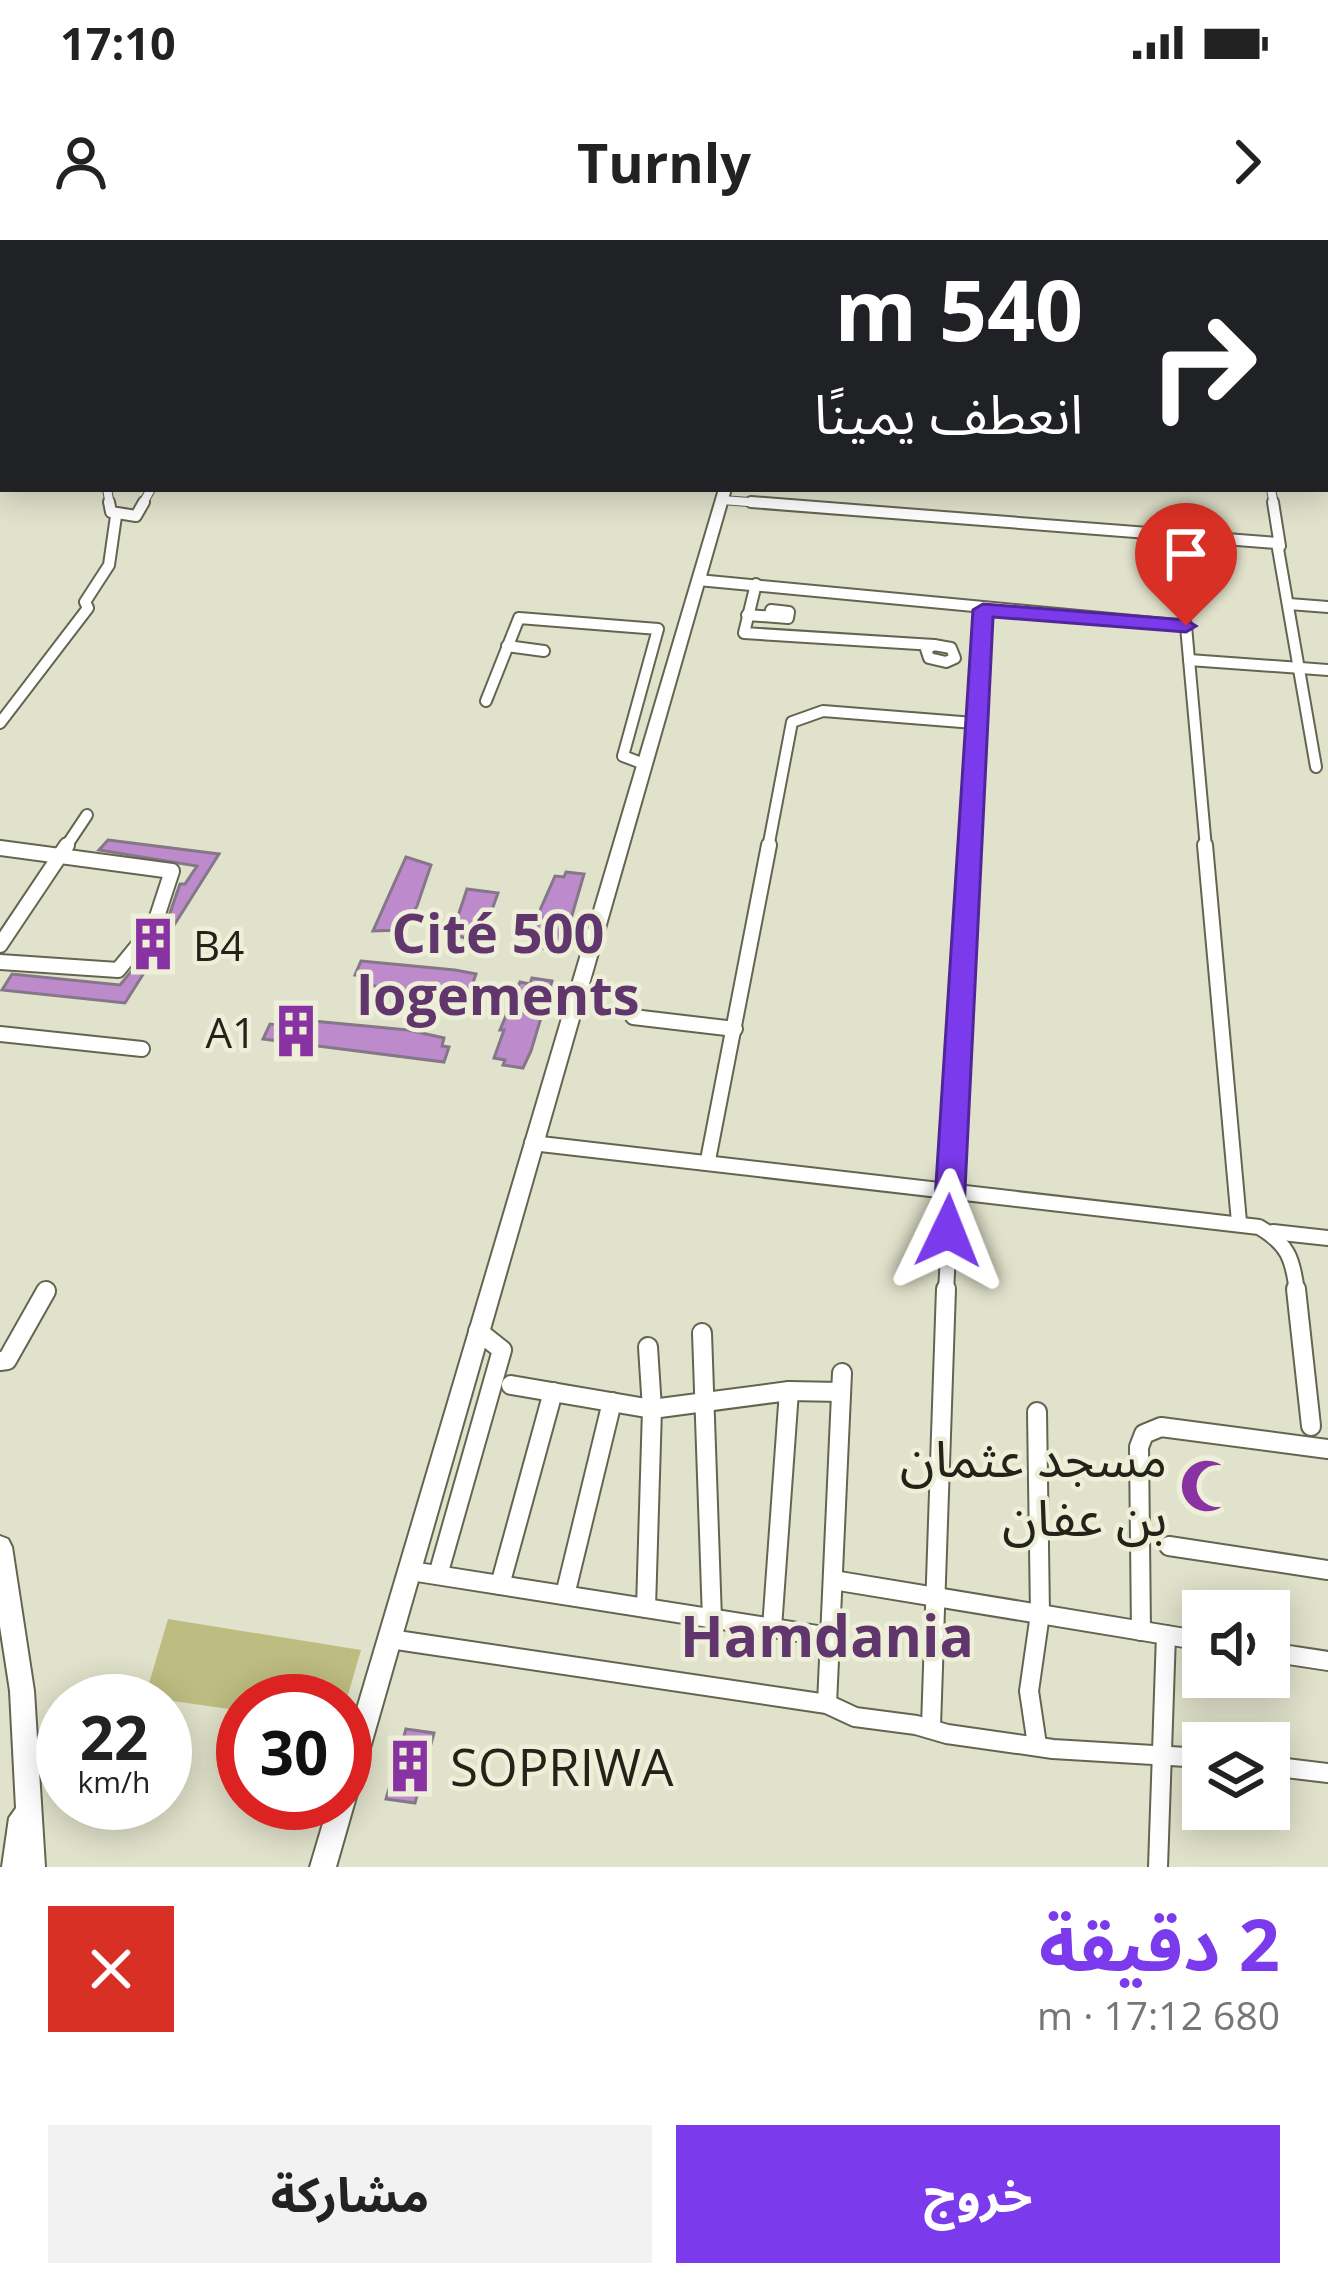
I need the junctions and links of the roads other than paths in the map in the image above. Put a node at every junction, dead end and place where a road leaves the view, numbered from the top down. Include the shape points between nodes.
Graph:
1 (108, 492) edge
2 (149, 492) edge
3 (1271, 492) edge
4 (723, 494) edge
5 (116, 516) junction
6 (1280, 546) junction
7 (1175, 561) dead end
8 (698, 580) junction
9 (756, 584) junction
10 (1289, 604) junction
11 (1328, 607) edge
12 (983, 610) junction
13 (747, 615) junction
14 (788, 618) dead end
15 (1186, 626) junction
16 (934, 645) dead end
17 (507, 646) junction
18 (544, 651) dead end
19 (1189, 660) junction
20 (1298, 668) junction
21 (1328, 670) edge
22 (486, 701) dead end
23 (0, 723) edge
24 (974, 723) junction
25 (644, 764) junction
26 (1316, 766) dead end
27 (87, 815) dead end
28 (0, 848) edge
29 (61, 854) junction
30 (0, 945) edge
31 (0, 962) edge
32 (633, 1017) dead end
33 (735, 1029) junction
34 (0, 1034) edge
35 (142, 1049) dead end
36 (532, 1143) junction
37 (708, 1160) junction
38 (950, 1189) junction
39 (1239, 1222) junction
40 (1270, 1232) junction
41 (1328, 1238) edge
42 (46, 1291) dead end
43 (478, 1331) junction
44 (702, 1333) dead end
45 (648, 1347) dead end
46 (0, 1361) edge
47 (463, 1383) junction
48 (502, 1385) junction
49 (789, 1390) junction
50 (553, 1392) junction
51 (706, 1401) junction
52 (612, 1402) junction
53 (652, 1408) junction
54 (1037, 1412) dead end
55 (453, 1420) junction
56 (482, 1424) junction
57 (1311, 1426) dead end
58 (1328, 1449) edge
59 (1169, 1546) dead end
60 (0, 1547) edge
61 (1328, 1570) edge
62 (411, 1571) junction
63 (438, 1575) junction
64 (832, 1580) junction
65 (500, 1585) junction
66 (565, 1595) junction
67 (936, 1597) junction
68 (646, 1608) junction
69 (1040, 1614) junction
70 (712, 1619) junction
71 (772, 1628) junction
72 (1142, 1631) junction
73 (1166, 1635) junction
74 (830, 1637) junction
75 (1182, 1638) edge
76 (390, 1639) junction
77 (1290, 1655) edge
78 (1328, 1661) edge
79 (372, 1701) edge
80 (827, 1704) junction
81 (931, 1726) junction
82 (1037, 1745) junction
83 (1160, 1753) junction
84 (1182, 1756) edge
85 (1290, 1768) edge
86 (28, 1771) junction
87 (1328, 1773) edge
88 (334, 1830) edge
89 (15, 1867) edge
90 (32, 1867) edge
91 (323, 1867) edge
92 (1158, 1867) edge

1 - 5 street
2 - 5 street via 136,516
3 - 6 street
4 - 6 street
4 - 8 main road
5 - 23 street via 117,542 88,608
6 - 10 street
7 - 15 street
8 - 9 street
8 - 25 main road
9 - 12 street
9 - 13 street
10 - 11 street
10 - 20 street
12 - 15 street
12 - 24 street
13 - 14 street
13 - 16 street via 744,633
15 - 19 street
17 - 18 street
17 - 22 street
17 - 25 street via 523,617 658,629 623,756
19 - 20 street
19 - 39 street
20 - 21 street
20 - 26 street
24 - 33 street via 823,712 792,722
24 - 38 street
25 - 36 main road
27 - 29 street
28 - 29 street
29 - 30 street
29 - 31 street via 172,871 157,918 118,970
32 - 33 street
33 - 37 street
34 - 35 street
36 - 37 street
36 - 43 main road
37 - 38 street
38 - 39 street
38 - 67 street
39 - 40 street
40 - 41 street
40 - 57 street via 1293,1259
42 - 46 street
43 - 47 main road
43 - 48 street via 502,1350
44 - 51 street
45 - 53 street
47 - 48 street
47 - 55 main road
48 - 50 street
48 - 56 street
49 - 51 street
49 - 64 street via 842,1383
49 - 71 street
50 - 52 street
50 - 65 street
51 - 53 street
51 - 70 street
52 - 53 street
52 - 66 street
53 - 68 street
54 - 69 street
55 - 56 street
55 - 62 main road
56 - 63 street
58 - 72 street via 1161,1427 1144,1434
59 - 61 street
60 - 86 main road
62 - 63 street
62 - 76 main road
63 - 65 street
64 - 67 street
64 - 74 street
65 - 66 street
66 - 68 street
67 - 69 street
67 - 81 street
68 - 70 street
69 - 72 street
69 - 82 street via 1030,1691
70 - 71 street
71 - 74 street
72 - 73 street
73 - 75 street
73 - 83 street
74 - 80 street
76 - 79 main road
76 - 80 street
77 - 78 street
80 - 81 street via 848,1719
81 - 82 street
82 - 83 street
83 - 84 street
83 - 92 street
85 - 87 street
86 - 89 main road
86 - 90 main road
88 - 91 main road

